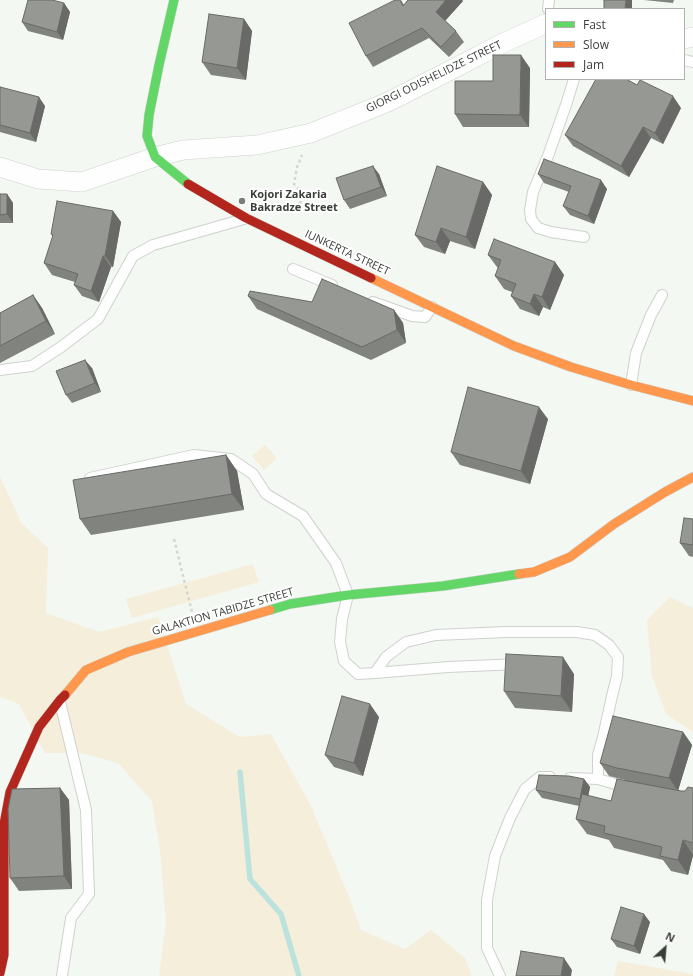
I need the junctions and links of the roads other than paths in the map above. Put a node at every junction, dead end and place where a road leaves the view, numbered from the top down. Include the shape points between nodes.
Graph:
1 (174, 0) edge
2 (545, 20) edge
3 (574, 80) edge
4 (155, 156) junction
5 (0, 167) edge
6 (246, 218) junction
7 (584, 237) dead end
8 (293, 269) dead end
9 (341, 289) edge
10 (662, 295) dead end
11 (362, 297) edge
12 (432, 307) junction
13 (0, 370) edge
14 (631, 385) junction
15 (693, 402) edge
16 (693, 477) edge
17 (83, 480) edge
18 (348, 595) junction
19 (525, 663) edge
20 (375, 673) junction
21 (60, 700) junction
22 (598, 779) junction
23 (639, 790) edge
24 (0, 973) edge
25 (62, 976) edge
26 (500, 976) edge

1 - 4 street, IUNKERTA STREET via 149,115 148,136
2 - 4 street, GIORGI ODISHELIDZE STREET via 388,102 311,133 257,145 182,150
3 - 7 lane via 533,192 530,210 531,219 538,228
4 - 5 street, GIORGI ODISHELIDZE STREET via 82,182 38,179
4 - 6 street, IUNKERTA STREET via 185,182
6 - 12 street, IUNKERTA STREET
6 - 13 lane via 153,245 133,256 98,319 32,366
8 - 9 lane
10 - 14 lane via 636,353
11 - 12 lane via 412,316 425,317
12 - 14 street, IUNKERTA STREET via 514,346
14 - 15 street, IUNKERTA STREET
16 - 18 street, GALAKTION TABIDZE STREET via 614,524 570,557 534,572 443,586
17 - 18 lane via 194,455 231,458 253,474 266,494 303,516 336,563
18 - 20 lane via 340,642 344,661 358,674
18 - 21 street, GALAKTION TABIDZE STREET via 290,604 128,652 86,670
19 - 20 lane
20 - 22 lane via 386,657 406,642 436,635 506,632 577,632 595,635 609,645 618,657 617,676 598,755
21 - 24 street, GALAKTION TABIDZE STREET via 39,727 10,792 4,824 4,955
21 - 25 lane via 86,810 89,894 71,918
22 - 23 lane
22 - 26 lane via 540,777 526,789 510,818 495,856 487,900 487,948

